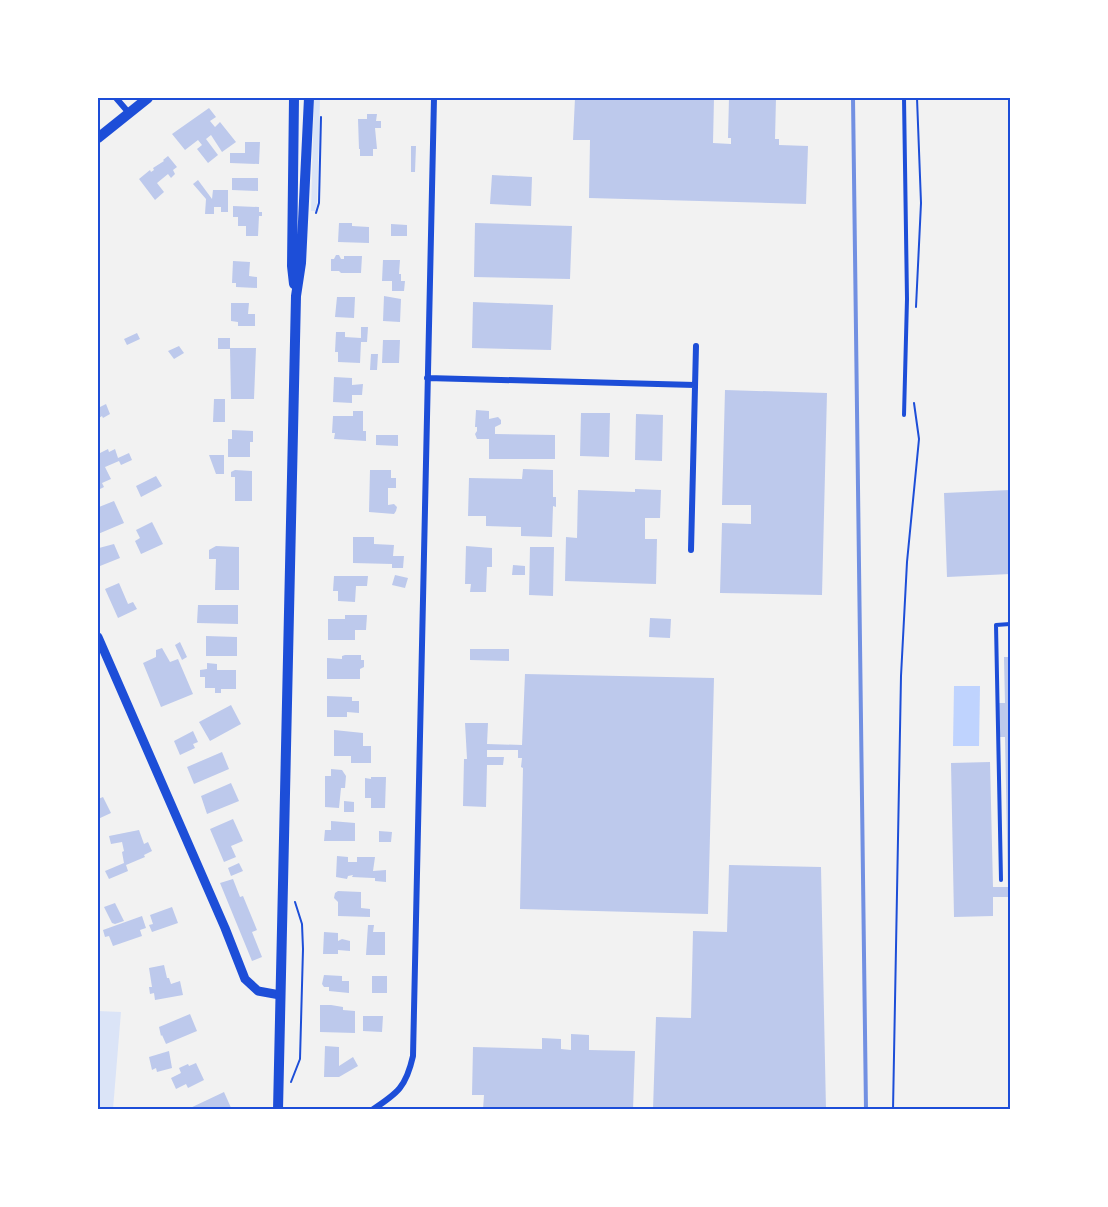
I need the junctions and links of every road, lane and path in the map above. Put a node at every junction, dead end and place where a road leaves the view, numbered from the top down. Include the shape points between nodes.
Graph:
1 (116, 98) edge
2 (148, 98) edge
3 (294, 98) edge
4 (309, 98) edge
5 (434, 98) edge
6 (903, 98) edge
7 (917, 98) edge
8 (321, 109) dead end
9 (129, 113) junction
10 (98, 138) edge
11 (319, 203) dead end
12 (297, 296) junction
13 (916, 312) dead end
14 (696, 346) dead end
15 (427, 378) junction
16 (695, 385) junction
17 (913, 397) dead end
18 (904, 415) dead end
19 (691, 550) dead end
20 (1011, 624) edge
21 (98, 637) edge
22 (1001, 880) dead end
23 (303, 924) dead end
24 (280, 994) junction
25 (286, 1090) dead end
26 (278, 1109) edge
27 (372, 1110) edge
28 (893, 1110) edge

1 - 9 street
2 - 9 main road
3 - 12 main road via 292,266
4 - 12 main road
5 - 15 street
6 - 18 lane via 907,299
7 - 13 path via 921,202
8 - 11 path
9 - 10 main road
12 - 24 main road
14 - 16 street
15 - 16 street
15 - 27 street via 413,1056 404,1084
16 - 19 street
17 - 28 path via 919,439 901,676
20 - 22 lane via 996,625
21 - 24 street via 245,979 265,994
23 - 25 path via 300,1059
24 - 26 main road

